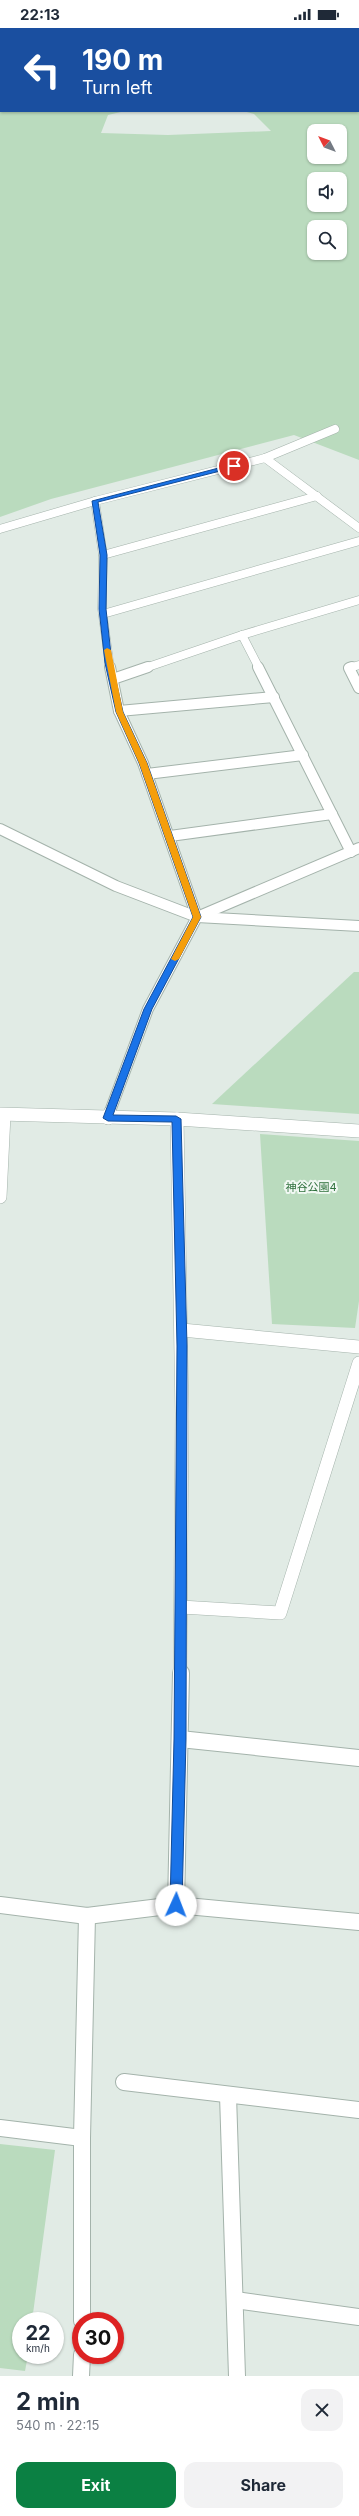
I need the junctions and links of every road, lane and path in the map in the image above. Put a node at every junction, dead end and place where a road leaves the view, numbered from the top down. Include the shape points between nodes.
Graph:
1 (335, 429) dead end
2 (265, 458) junction
3 (317, 496) junction
4 (95, 501) junction
5 (359, 528) edge
6 (0, 529) edge
7 (359, 541) edge
8 (103, 555) junction
9 (359, 600) edge
10 (103, 614) junction
11 (242, 635) junction
12 (359, 665) edge
13 (113, 679) junction
14 (359, 688) edge
15 (274, 697) junction
16 (119, 712) junction
17 (302, 755) junction
18 (147, 774) junction
19 (332, 814) junction
20 (0, 829) edge
21 (170, 836) junction
22 (355, 850) edge
23 (197, 917) junction
24 (359, 926) edge
25 (2, 1114) edge
26 (108, 1118) junction
27 (176, 1119) junction
28 (359, 1131) edge
29 (0, 1197) edge
30 (182, 1330) junction
31 (359, 1347) edge
32 (359, 1363) edge
33 (181, 1607) junction
34 (180, 1739) junction
35 (359, 1758) edge
36 (176, 1905) junction
37 (0, 1906) edge
38 (87, 1916) junction
39 (359, 1922) edge
40 (124, 2082) dead end
41 (228, 2095) junction
42 (359, 2110) edge
43 (0, 2128) edge
44 (82, 2138) junction
45 (235, 2300) junction
46 (82, 2312) edge
47 (359, 2316) edge
48 (82, 2364) edge
49 (81, 2376) edge
50 (237, 2376) edge

1 - 2 street
2 - 3 street
2 - 4 street
3 - 5 street
3 - 8 street
4 - 6 street
4 - 8 street
7 - 10 street
8 - 10 street
9 - 11 street
10 - 13 street
11 - 13 street
11 - 15 street
12 - 14 street via 349,668
13 - 16 street
15 - 16 street
15 - 17 street
16 - 18 street
17 - 18 street
17 - 19 street
18 - 21 street
19 - 21 street
19 - 22 street
20 - 23 street via 116,886
21 - 23 street
22 - 23 street
23 - 24 street
23 - 26 street via 148,1009
25 - 26 street
25 - 29 street
26 - 27 street
27 - 28 street
27 - 30 street
30 - 31 street
30 - 33 street
32 - 33 street via 280,1613
33 - 34 street
34 - 35 street
34 - 36 street
36 - 38 street
36 - 39 street
37 - 38 street
38 - 44 street
40 - 41 street
41 - 42 street
41 - 45 street
43 - 44 street
44 - 46 street
45 - 47 street
45 - 50 street
48 - 49 street

